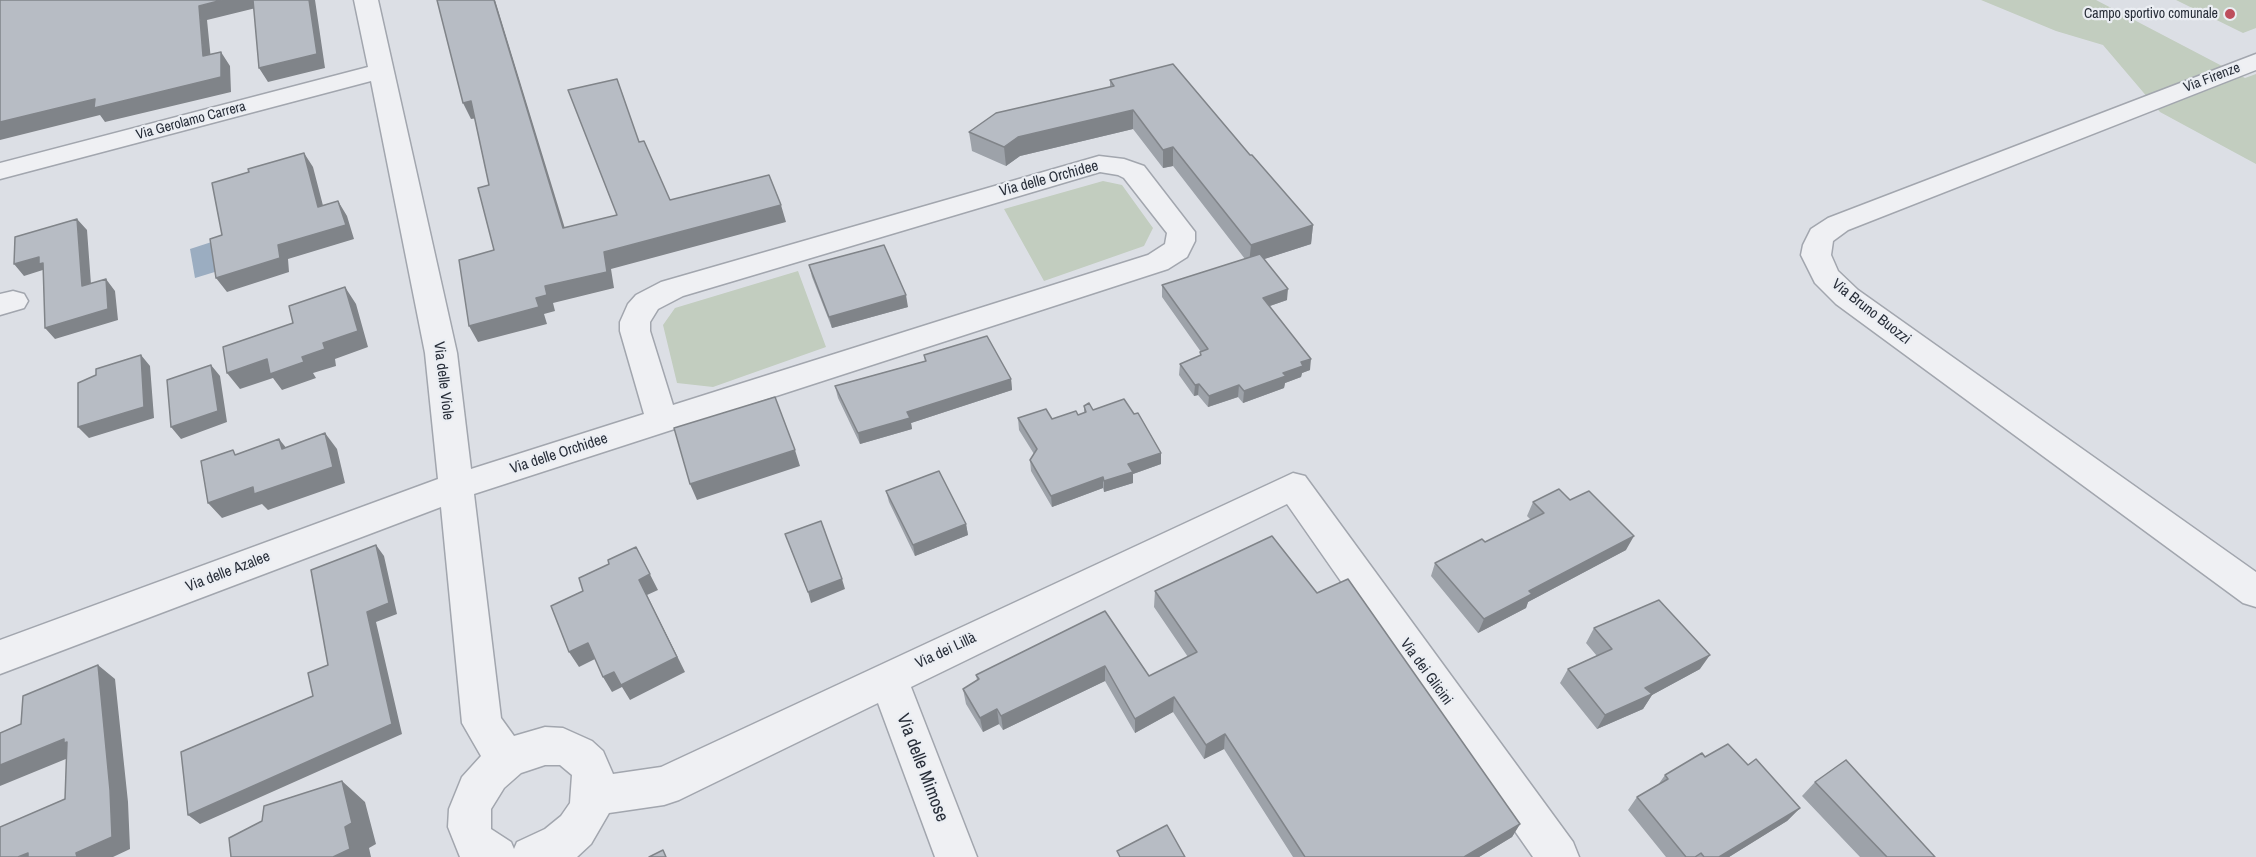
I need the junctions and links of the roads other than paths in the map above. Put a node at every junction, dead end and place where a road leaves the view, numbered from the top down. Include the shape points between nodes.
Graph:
1 (366, 0) edge
2 (2256, 61) edge
3 (381, 71) junction
4 (2168, 95) joint
5 (0, 171) edge
6 (662, 421) junction
7 (1293, 486) joint
8 (455, 487) junction
9 (2256, 592) edge
10 (0, 657) edge
11 (888, 679) junction
12 (507, 760) junction
13 (593, 796) junction
14 (490, 856) edge
15 (532, 857) edge
16 (956, 857) edge
17 (1558, 857) edge

1 - 3 street, Via delle Viole
2 - 4 street, Via Firenze
3 - 5 street, Via Gerolamo Carrera
3 - 8 street, Via delle Viole via 441,353
4 - 9 street, Via Bruno Buozzi via 1838,224 1821,236 1816,255 1825,276 1847,297
6 - 6 street, Via delle Orchidee via 1158,262 1177,250 1182,232 1134,172 1099,164 672,289 647,302 635,322
6 - 8 street, Via delle Orchidee
7 - 11 street, Via dei Lillà
7 - 17 street, Via dei Glicini
8 - 10 street, Via delle Azalee
8 - 12 street, Via delle Viole via 482,723
11 - 13 street, Via dei Lillà via 664,786
11 - 16 street, Via delle Mimose
12 - 13 street via 526,750 563,747 589,764 594,779
12 - 14 street via 477,791 470,809 469,828 475,843
13 - 15 street via 588,813 576,830 560,844

